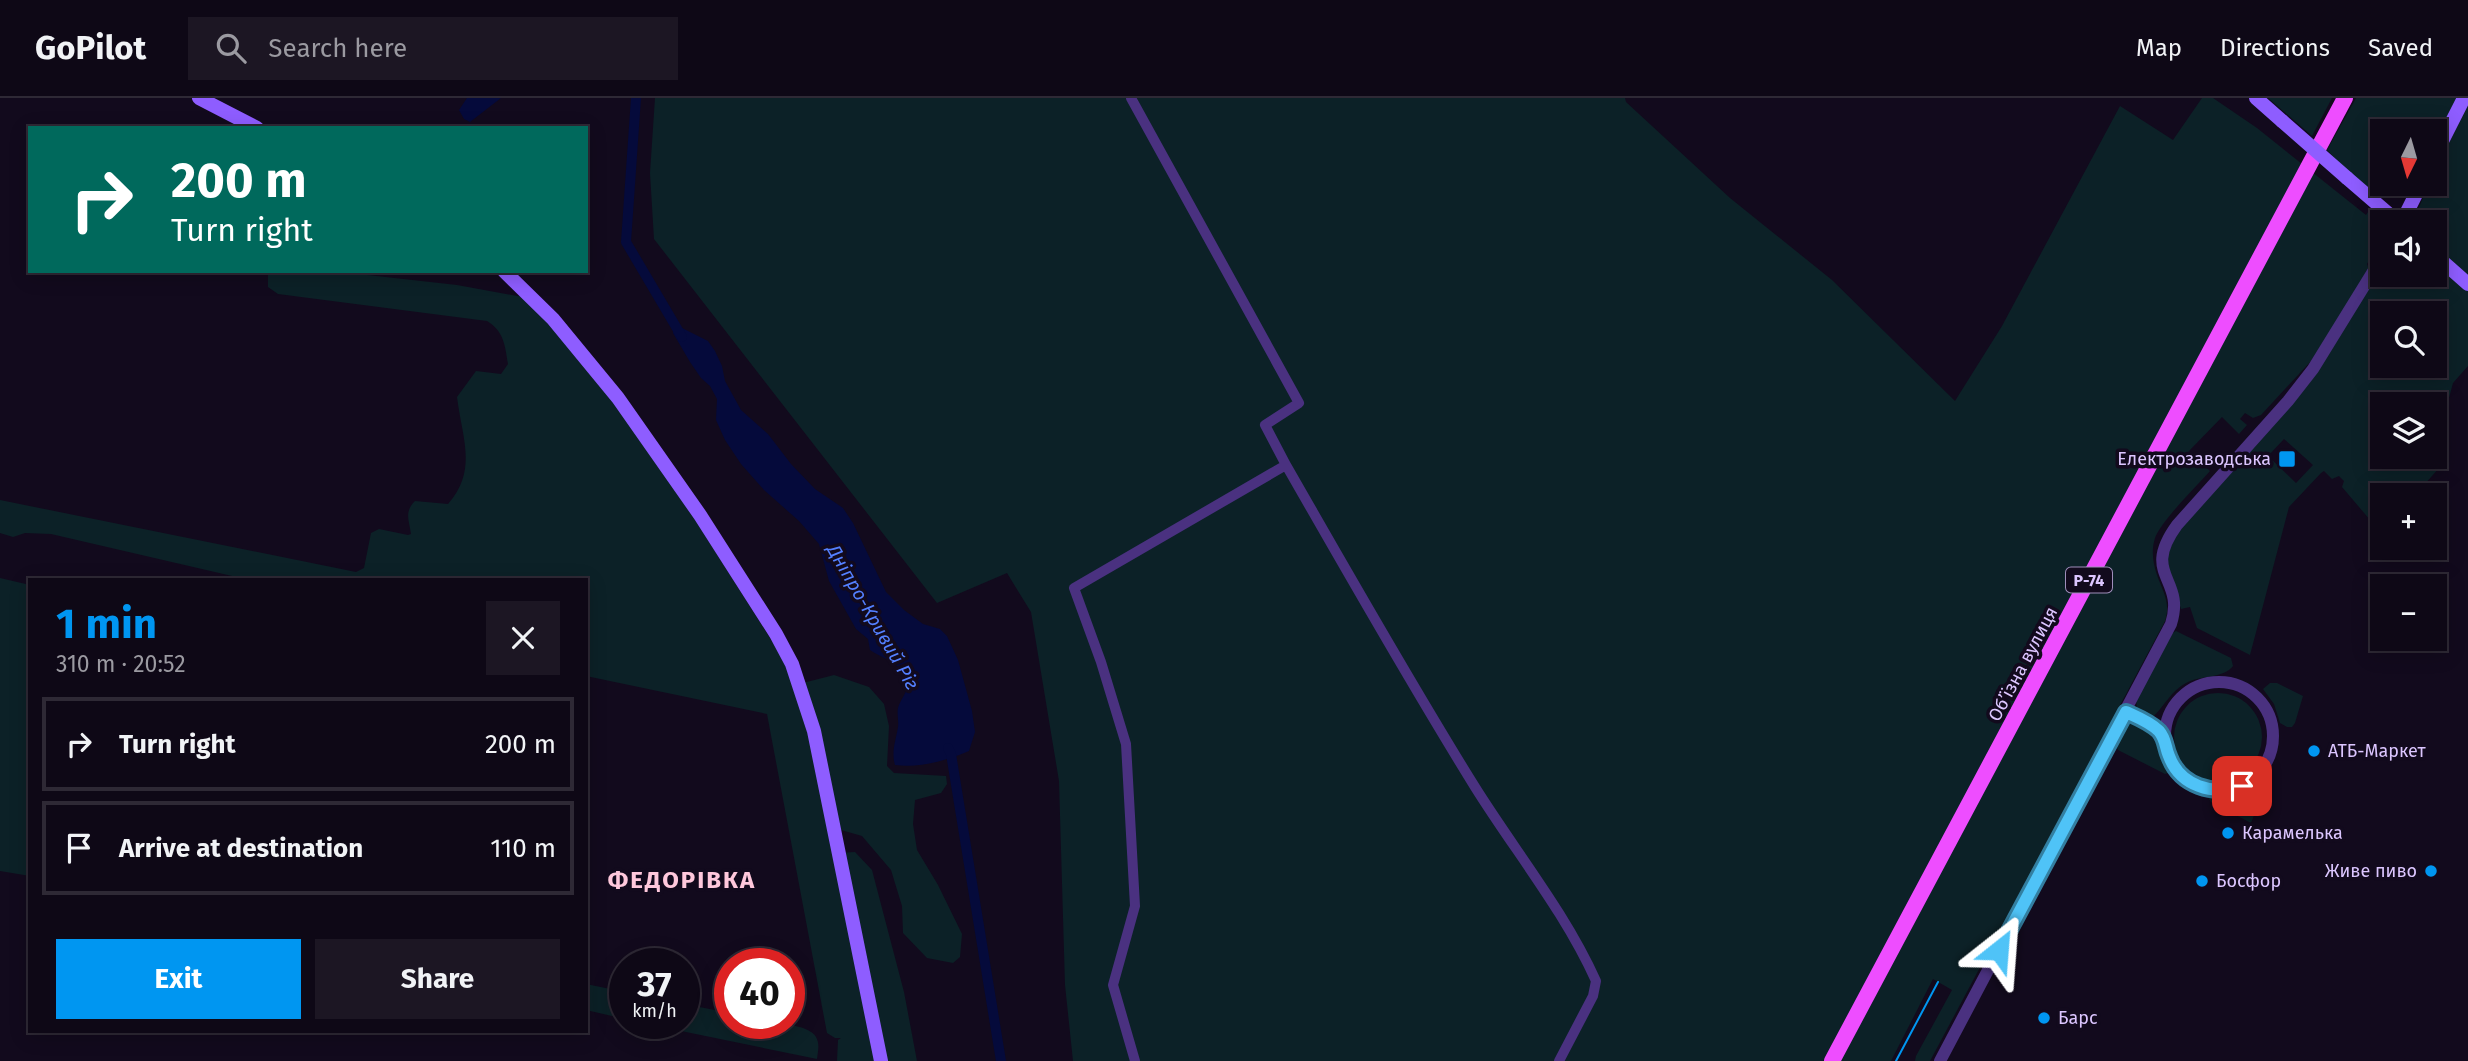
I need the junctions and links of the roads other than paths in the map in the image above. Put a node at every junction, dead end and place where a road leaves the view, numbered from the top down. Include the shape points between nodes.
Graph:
1 (199, 98) edge
2 (1130, 98) edge
3 (2256, 98) edge
4 (2344, 98) edge
5 (2464, 98) edge
6 (253, 126) edge
7 (2447, 131) edge
8 (2386, 210) edge
9 (2447, 266) edge
10 (506, 273) edge
11 (2370, 278) edge
12 (2468, 284) edge
13 (1286, 465) junction
14 (2126, 712) junction
15 (2169, 715) junction
16 (2144, 721) junction
17 (2165, 740) junction
18 (881, 1061) edge
19 (1135, 1061) edge
20 (1559, 1061) edge
21 (1832, 1061) edge
22 (1940, 1061) edge

1 - 6 main road
2 - 13 street via 1298,403 1265,425
3 - 8 main road, bridge
4 - 21 main road, Обʼїзна вулиця / Р-74
5 - 7 main road
9 - 12 main road
10 - 18 main road via 553,318 618,398 700,515 792,664 814,732
11 - 14 street via 2313,369 2165,541 2161,564 2175,597 2175,610
13 - 19 street via 1074,588 1126,744 1135,906 1113,985
13 - 20 street via 1440,730 1597,981
14 - 16 street
14 - 22 street
15 - 16 street
15 - 17 street
15 - 17 street via 2194,688 2216,682 2238,685 2266,709 2273,744 2255,777 2234,789 2218,791 2182,776 2168,756
16 - 17 street

